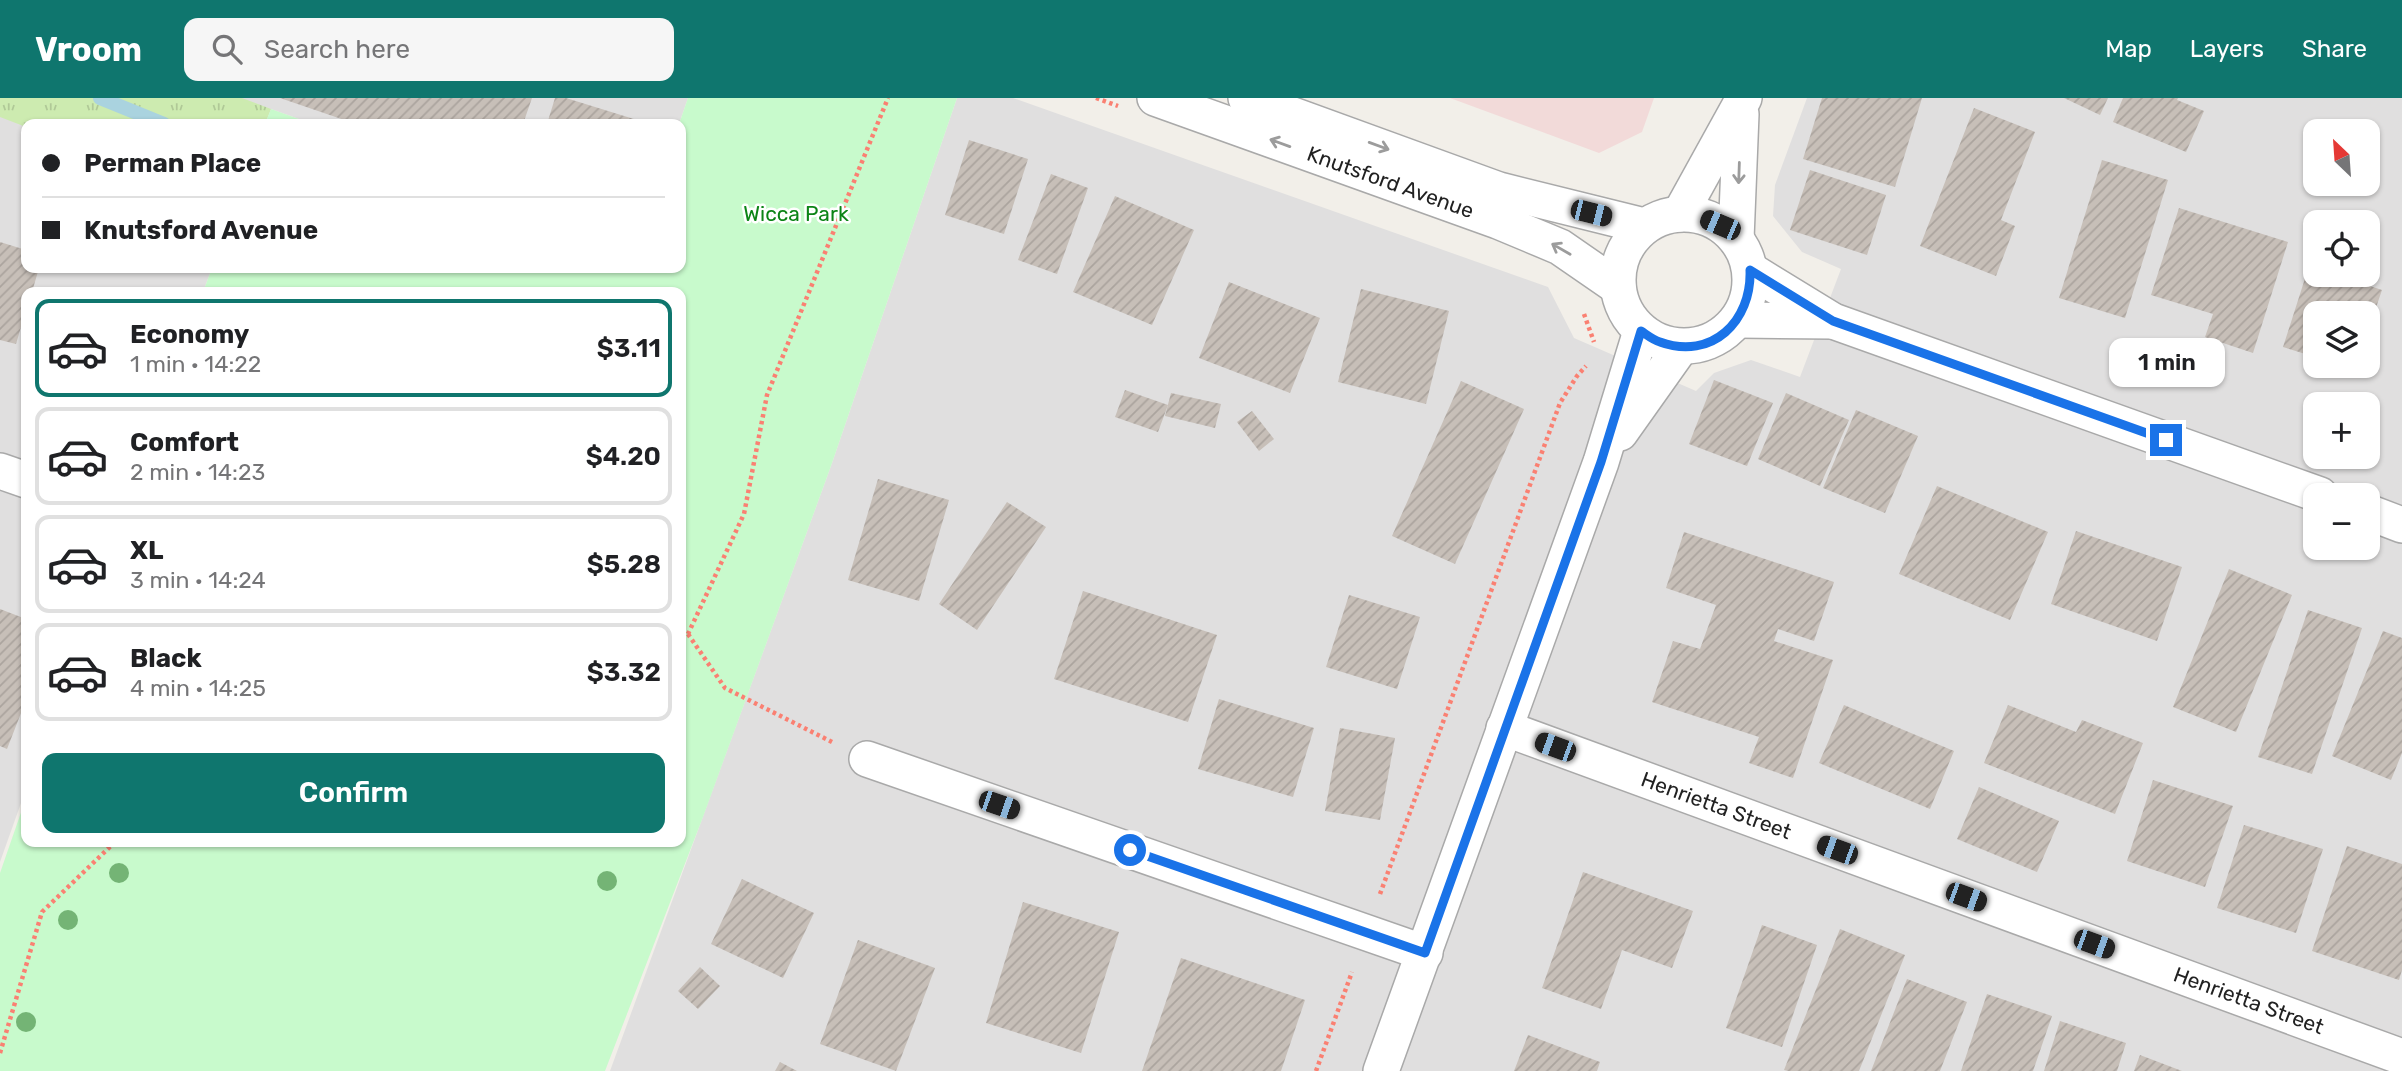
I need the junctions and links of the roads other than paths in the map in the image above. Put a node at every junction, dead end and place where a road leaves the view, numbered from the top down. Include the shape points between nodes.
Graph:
1 (1155, 98) edge
2 (1246, 98) edge
3 (1742, 102) edge
4 (1680, 214) junction
5 (1644, 226) junction
6 (1736, 239) junction
7 (1750, 270) junction
8 (1618, 287) junction
9 (1738, 320) junction
10 (1833, 321) junction
11 (1641, 331) junction
12 (1681, 346) junction
13 (1601, 462) junction
14 (0, 471) edge
15 (21, 478) edge
16 (2303, 489) edge
17 (2380, 517) edge
18 (2402, 525) edge
19 (1504, 728) junction
20 (867, 759) road end
21 (1425, 953) junction
22 (2402, 1057) edge
23 (1381, 1071) edge

8 -> 1 street, Knutsford Avenue via 1560,247 1498,221
2 -> 5 street, Knutsford Avenue via 1499,190
3 - 4 street
3 -> 6 street
4 - 5 street
4 - 6 street via 1701,216
5 - 8 street via 1627,247 1619,266
6 - 7 street
7 - 9 street via 1751,288
7 - 10 street
8 - 11 street via 1629,318
9 - 10 street
9 - 12 street via 1703,344
10 - 16 street
11 - 12 street via 1659,342
11 - 13 street
12 - 13 street
13 - 19 street
14 - 15 street
17 - 18 street
19 - 21 street
19 - 22 street, Henrietta Street
20 - 21 street
21 - 23 street

